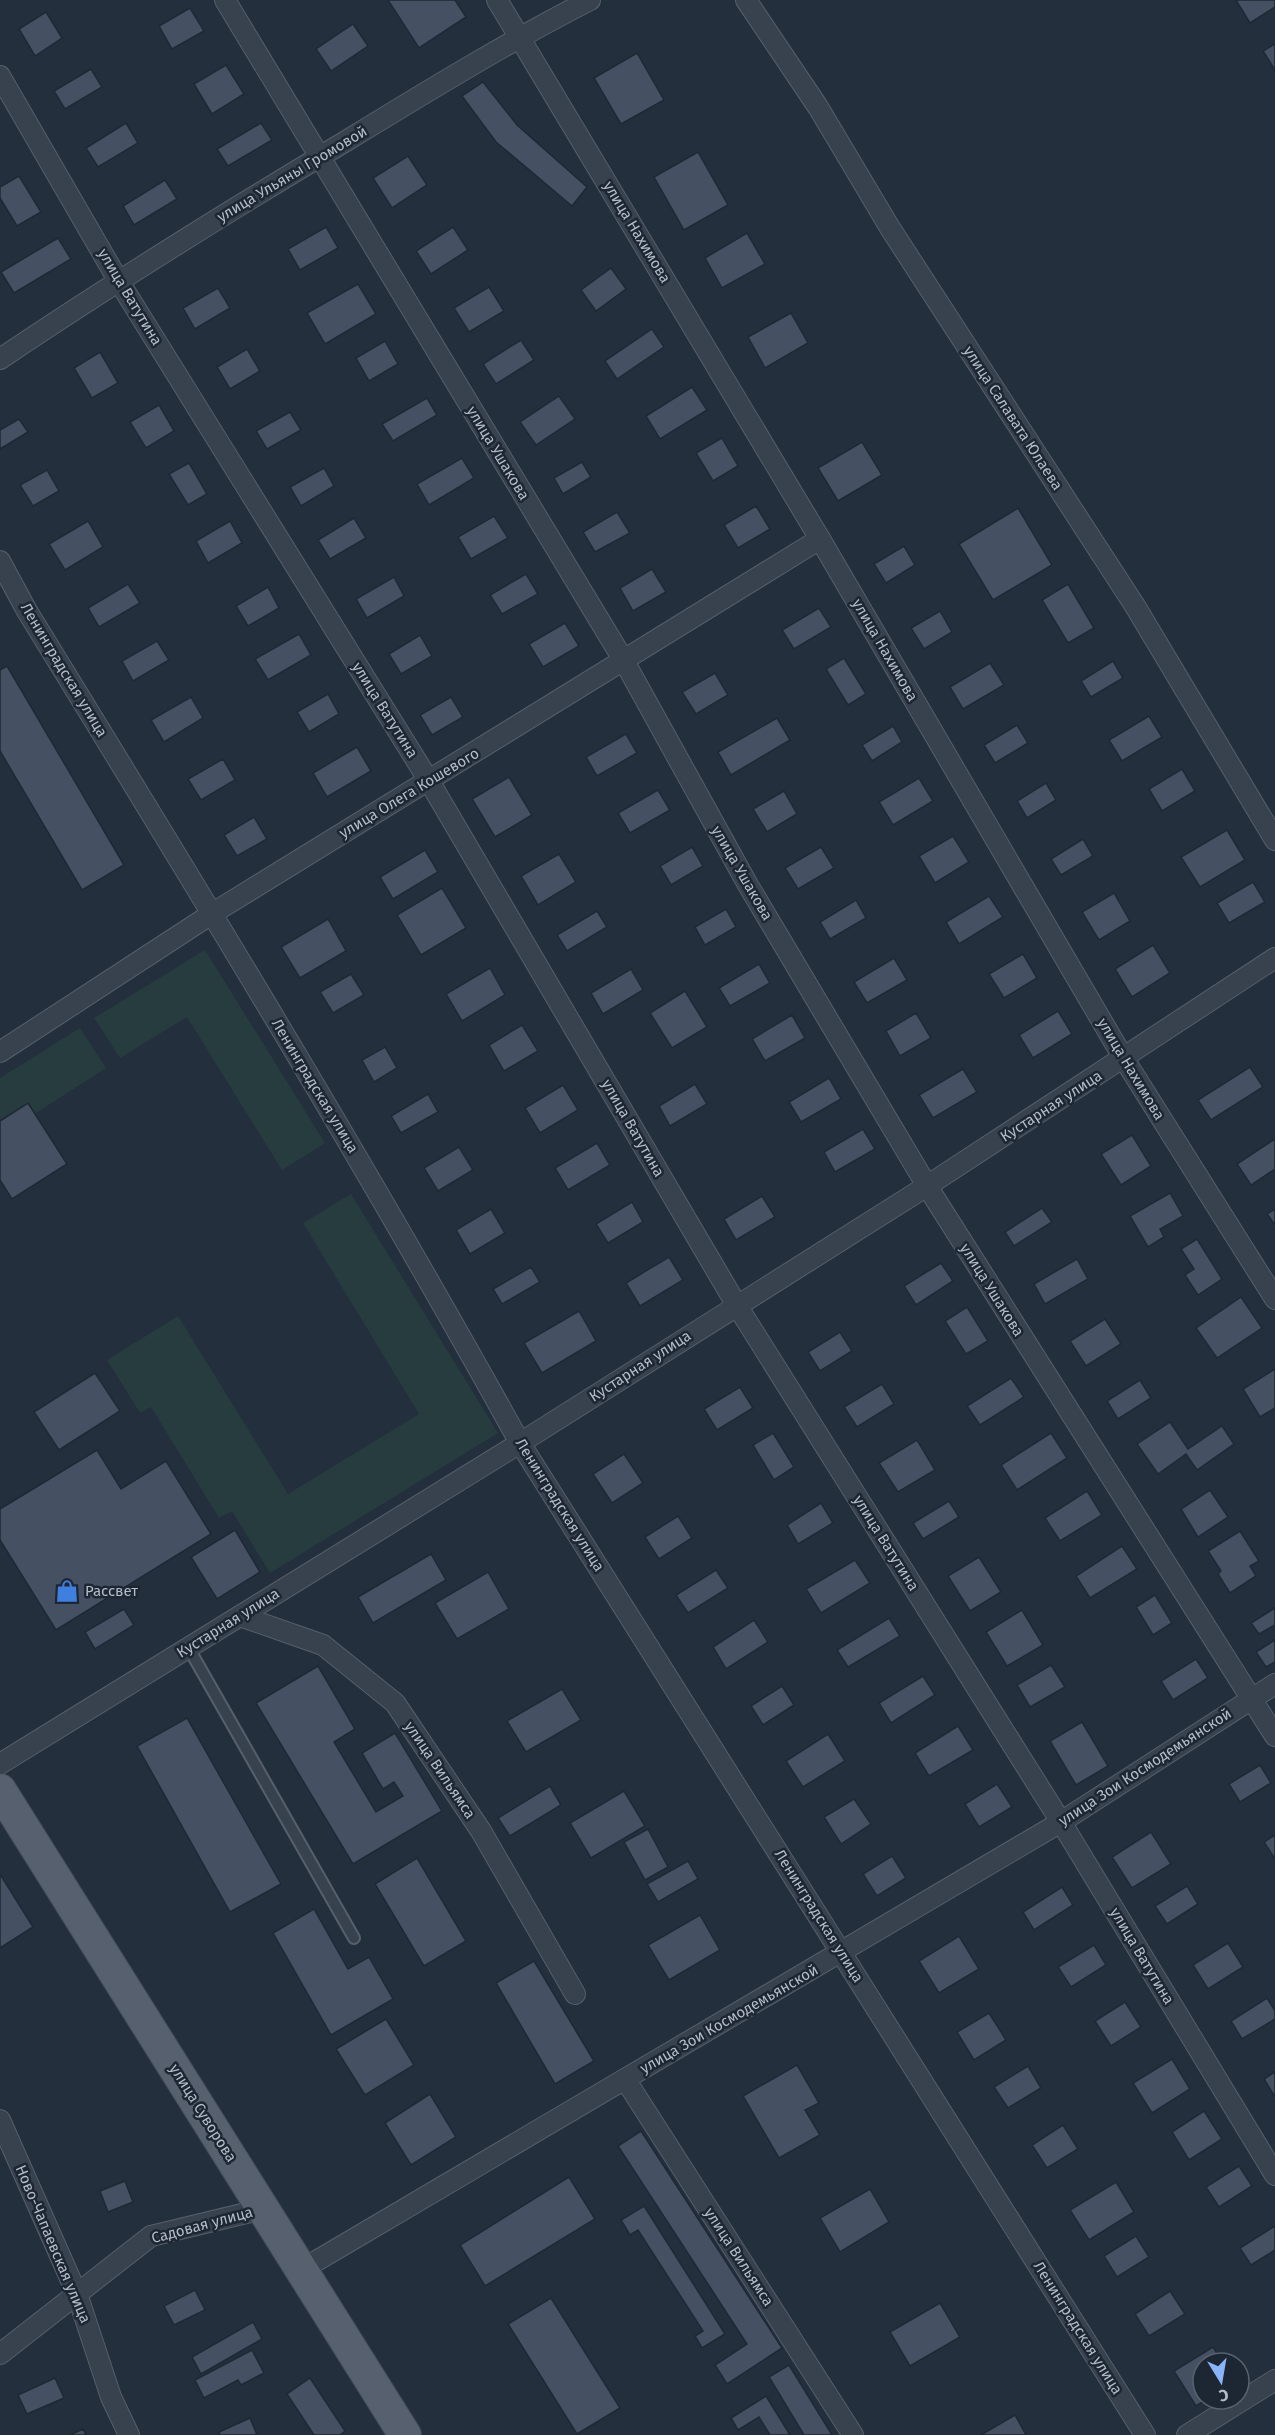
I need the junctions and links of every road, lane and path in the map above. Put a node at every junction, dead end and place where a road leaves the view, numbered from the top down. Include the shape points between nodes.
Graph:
1 (225, 0) edge
2 (496, 0) edge
3 (590, 0) edge
4 (746, 0) edge
5 (520, 36) junction
6 (0, 76) edge
7 (320, 157) junction
8 (118, 280) junction
9 (0, 359) edge
10 (820, 539) junction
11 (0, 561) edge
12 (624, 661) junction
13 (429, 781) junction
14 (1275, 840) edge
15 (213, 913) junction
16 (1275, 958) edge
17 (0, 1052) edge
18 (1124, 1059) junction
19 (927, 1186) junction
20 (1275, 1299) edge
21 (736, 1304) junction
22 (520, 1443) junction
23 (240, 1616) junction
24 (188, 1647) junction
25 (1275, 1684) edge
26 (1252, 1699) junction
27 (1275, 1736) edge
28 (0, 1764) edge
29 (0, 1790) edge
30 (1060, 1822) junction
31 (354, 1938) dead end
32 (842, 1952) junction
33 (575, 1994) dead end
34 (626, 2079) junction
35 (0, 2120) edge
36 (1275, 2175) edge
37 (263, 2209) junction
38 (301, 2270) junction
39 (77, 2294) junction
40 (0, 2354) edge
41 (1275, 2380) edge
42 (129, 2435) edge
43 (405, 2435) edge
44 (853, 2435) edge
45 (1145, 2435) edge
46 (1186, 2435) edge

1 - 7 street, улица Ушакова
2 - 5 street, улица Нахимова
3 - 5 street, улица Ульяны Громовой
4 - 14 street, улица Салавата Юлаева via 1135,606
5 - 7 street, улица Ульяны Громовой
5 - 10 street, улица Нахимова
6 - 8 street, улица Ватутина
7 - 8 street, улица Ульяны Громовой
7 - 12 street, улица Ушакова
8 - 9 street, улица Ульяны Громовой
8 - 13 street, улица Ватутина
10 - 12 street, улица Олега Кошевого
10 - 18 street, улица Нахимова
11 - 15 street, Ленинградская улица
12 - 13 street, улица Олега Кошевого
12 - 19 street, улица Ушакова via 748,885
13 - 15 street, улица Олега Кошевого
13 - 21 street, улица Ватутина
15 - 17 street, улица Олега Кошевого
15 - 22 street, Ленинградская улица via 432,1284
16 - 18 street, Кустарная улица
18 - 19 street, Кустарная улица
18 - 20 street, улица Нахимова
19 - 21 street, Кустарная улица
19 - 26 street, улица Ушакова
21 - 22 street, Кустарная улица
21 - 30 street, улица Ватутина
22 - 23 street, Кустарная улица
22 - 32 street, Ленинградская улица
23 - 24 street, Кустарная улица
23 - 33 street, улица Вильямса via 323,1645 395,1703 481,1831
24 - 28 street, Кустарная улица
24 - 31 lane
25 - 26 street, улица Зои Космодемьянской
26 - 27 street, улица Ушакова
26 - 30 street, улица Зои Космодемьянской
29 - 37 main road, улица Суворова
30 - 32 street, улица Зои Космодемьянской
30 - 36 street, улица Ватутина
32 - 34 street, улица Зои Космодемьянской
32 - 45 street, Ленинградская улица
34 - 38 street, улица Зои Космодемьянской
34 - 44 street, улица Вильямса
35 - 39 street, Ново-Чапаевская улица
37 - 38 main road, улица Суворова
37 - 39 street, Садовая улица via 151,2236
38 - 43 main road, улица Суворова
39 - 40 street, Садовая улица
39 - 42 street, Ново-Чапаевская улица via 111,2397
41 - 46 street

